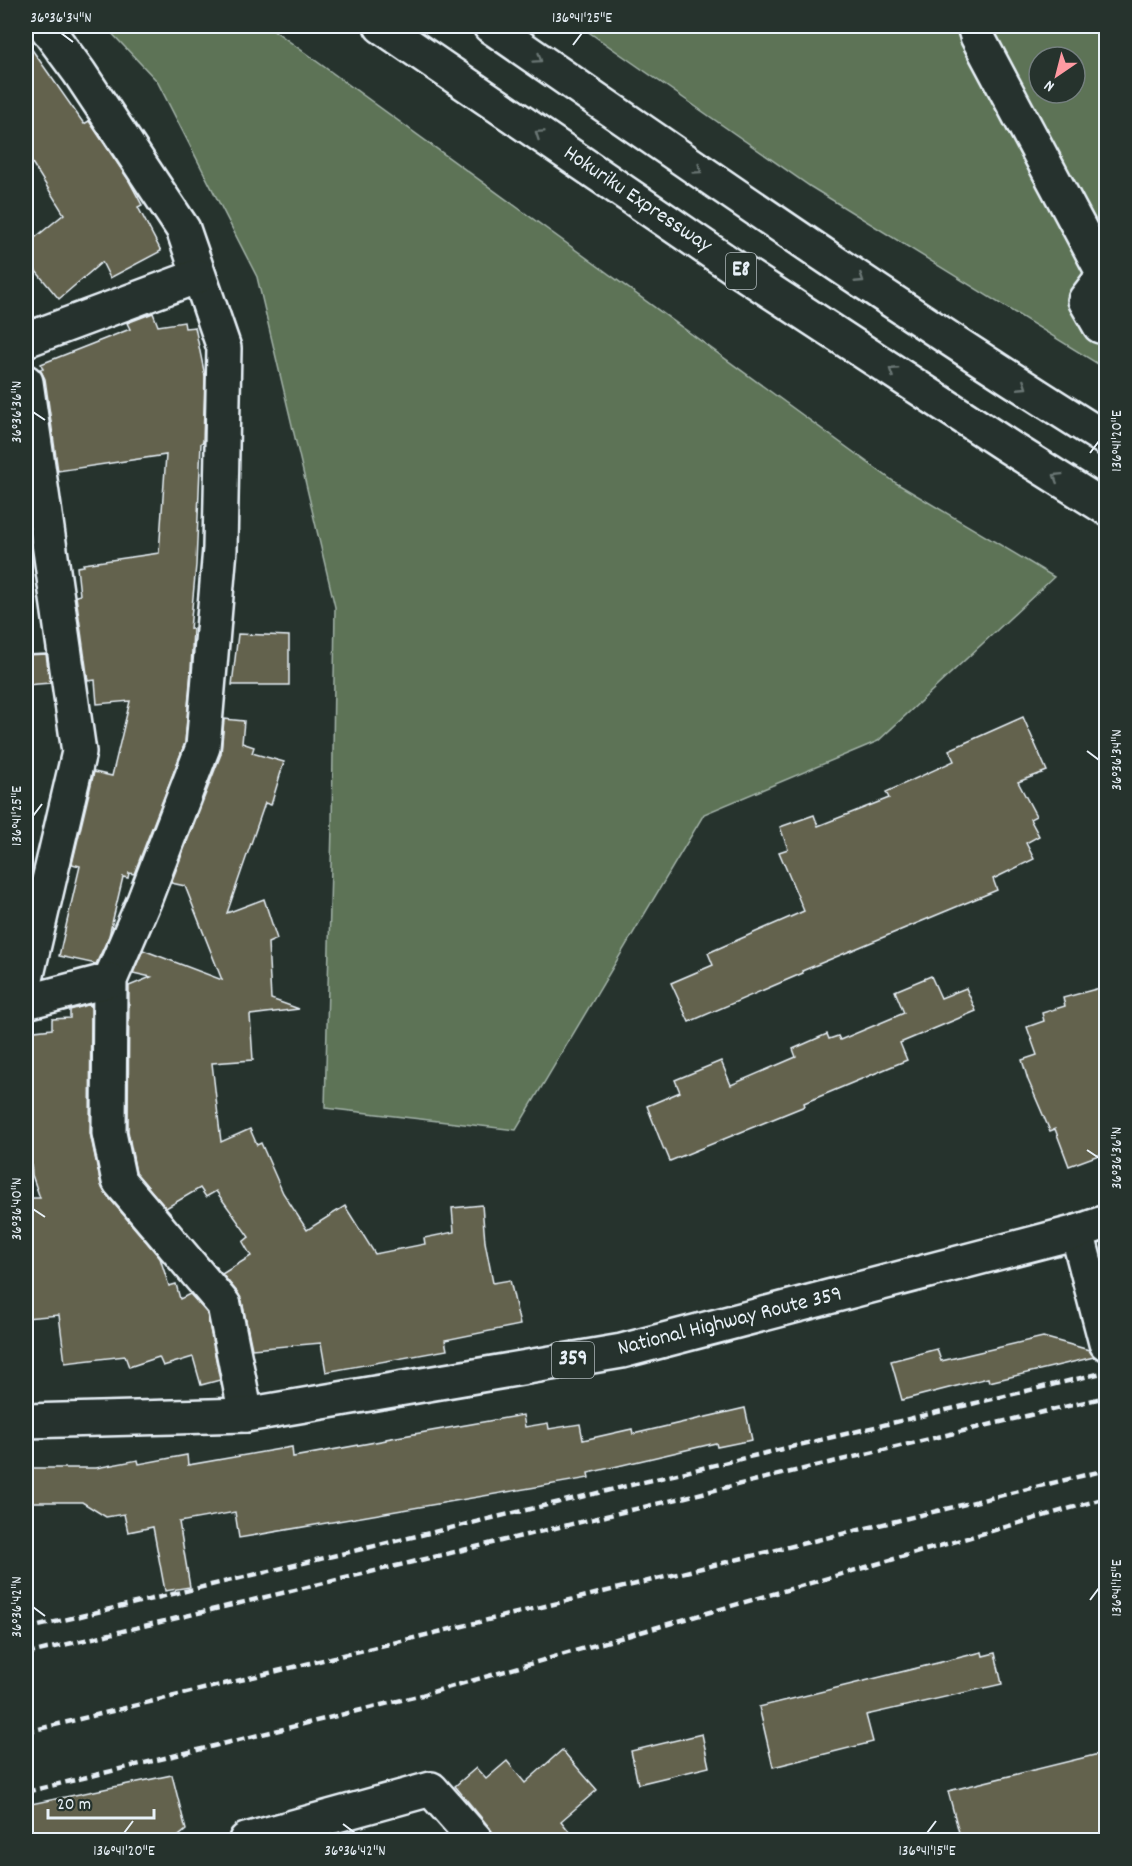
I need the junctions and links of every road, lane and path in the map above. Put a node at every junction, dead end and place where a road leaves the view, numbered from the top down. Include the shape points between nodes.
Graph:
1 (45, 26) edge
2 (381, 26) edge
3 (490, 26) edge
4 (974, 26) edge
5 (198, 276) junction
6 (1105, 277) edge
7 (1100, 326) dead end
8 (26, 340) edge
9 (26, 382) edge
10 (1107, 439) edge
11 (1107, 508) edge
12 (26, 979) edge
13 (110, 980) junction
14 (26, 1002) edge
15 (1092, 1227) edge
16 (1107, 1343) edge
17 (246, 1415) junction
18 (26, 1421) edge
19 (249, 1840) edge
20 (476, 1840) edge

1 - 5 main road via 183,229
11 -> 2 main road, Hokuriku Expressway / E8 via 734,267
3 -> 10 main road via 777,224
4 - 6 main road
5 - 8 main road
5 - 13 main road via 224,348 220,549 203,747
6 - 7 main road via 1085,300
9 - 12 main road via 79,752
13 - 14 main road
13 - 17 main road via 110,1133 119,1181 224,1305
15 - 16 main road
15 - 17 main road, National Highway Route 359 / 359 via 622,1351
17 - 18 main road, National Highway Route 359 / 359
19 - 20 main road via 431,1790

